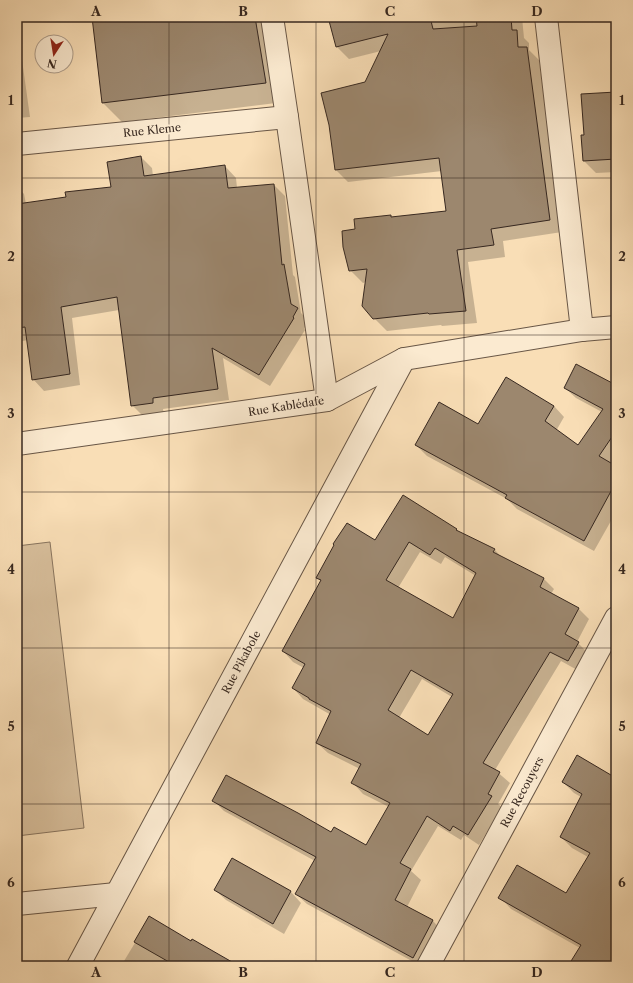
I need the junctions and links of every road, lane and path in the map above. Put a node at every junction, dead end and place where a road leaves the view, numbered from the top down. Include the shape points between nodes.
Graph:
1 (272, 17) edge
2 (546, 17) edge
3 (287, 117) junction
4 (17, 144) edge
5 (616, 327) edge
6 (582, 330) junction
7 (404, 359) junction
8 (327, 400) junction
9 (17, 444) edge
10 (616, 618) edge
11 (116, 894) junction
12 (17, 904) edge
13 (78, 966) edge
14 (428, 966) edge

1 - 3 street
2 - 6 street
3 - 4 street, Rue Kleme
3 - 8 street
5 - 6 street, Rue Kablédafe
6 - 7 street, Rue Kablédafe
7 - 8 street, Rue Kablédafe
7 - 11 street, Rue Pikabole
8 - 9 street, Rue Kablédafe
10 - 14 street, Rue Recouyers
11 - 12 street
11 - 13 street, Rue Pikabole

